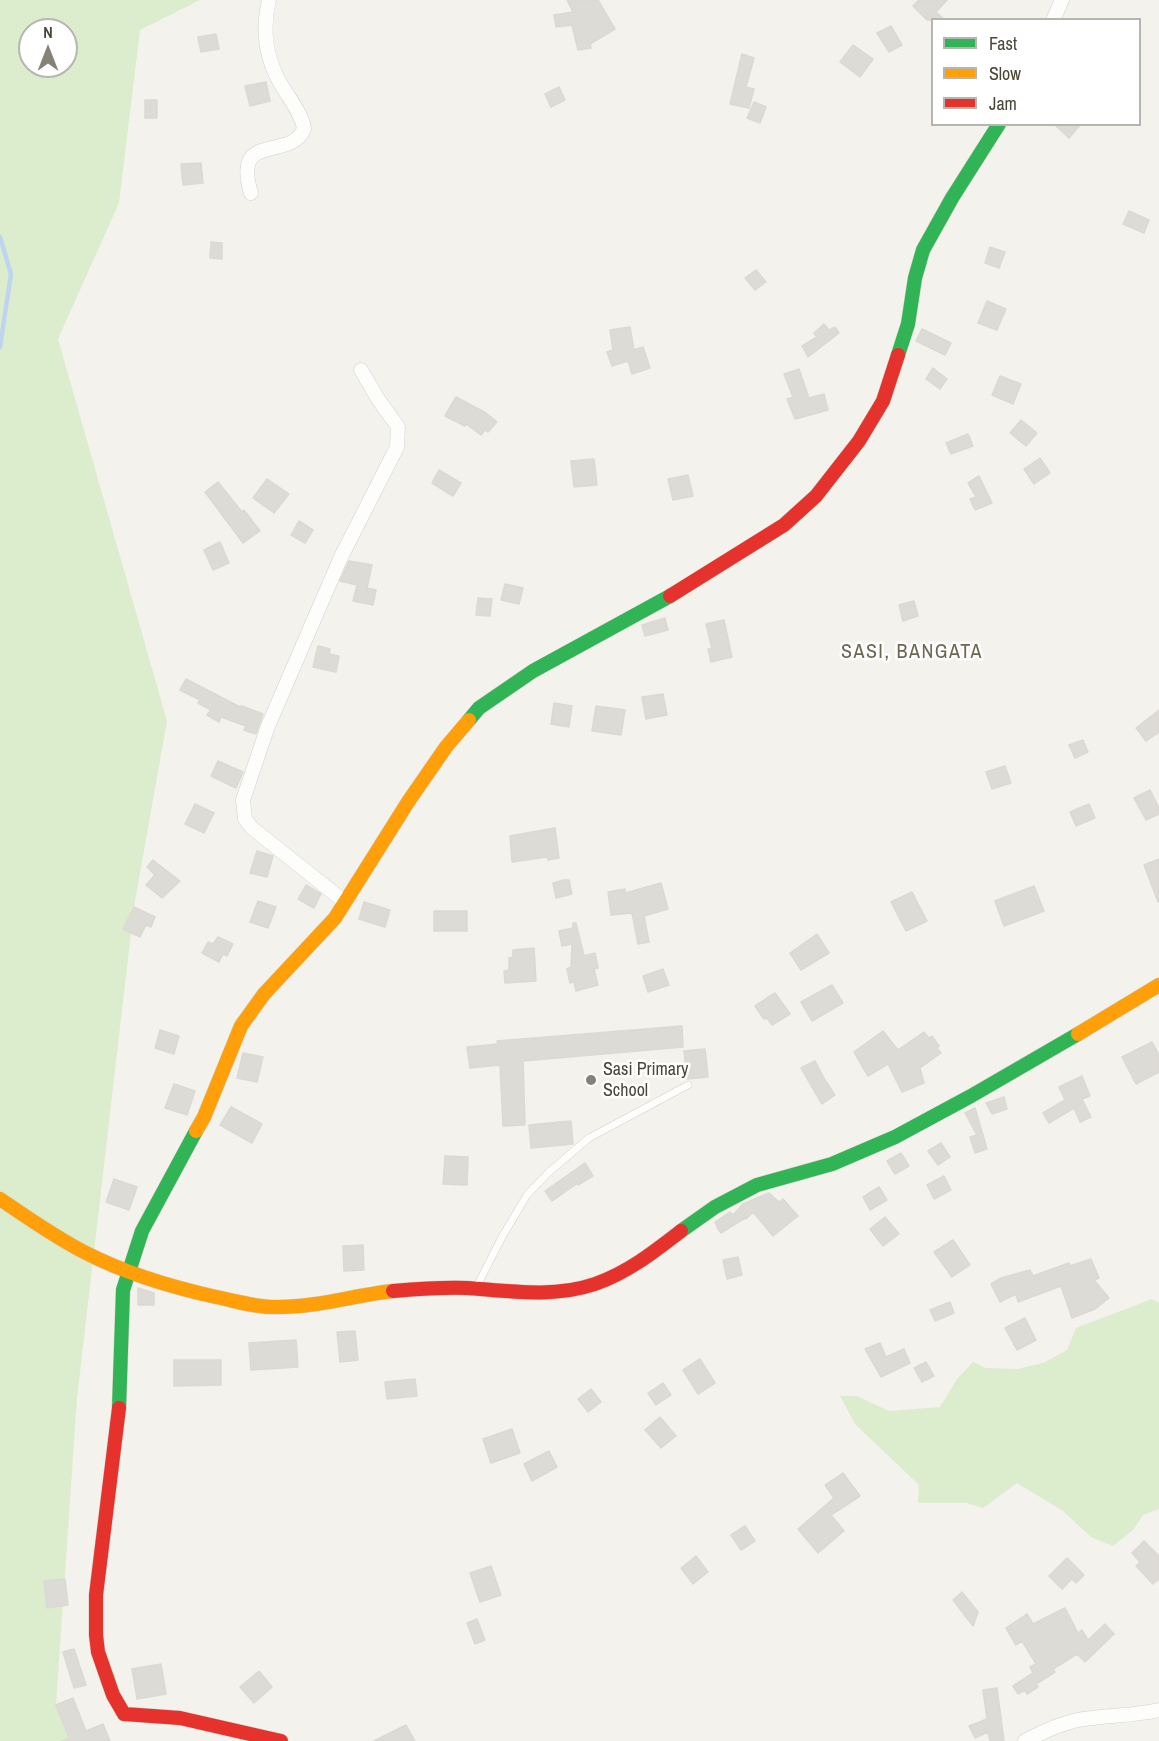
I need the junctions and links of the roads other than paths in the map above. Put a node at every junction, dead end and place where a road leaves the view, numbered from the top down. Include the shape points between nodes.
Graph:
1 (268, 0) edge
2 (1062, 0) edge
3 (1054, 18) edge
4 (998, 126) edge
5 (251, 193) dead end
6 (361, 370) dead end
7 (345, 902) junction
8 (1159, 985) edge
9 (688, 1085) dead end
10 (0, 1199) edge
11 (129, 1271) junction
12 (476, 1288) junction
13 (1159, 1710) edge
14 (280, 1741) edge
15 (1025, 1741) edge

1 - 5 street via 264,38 269,58 304,129 297,139 253,156 247,172
2 - 3 street
4 - 7 street via 923,250 908,324 883,401 859,441 816,496 784,525 738,555 533,671 479,708 408,802
6 - 7 street via 398,427 397,447 340,557 268,726 243,800 245,819 252,828
7 - 11 street via 335,918 264,993 241,1026 204,1117 142,1231
8 - 12 street via 1087,1031 919,1126 839,1162 740,1192 630,1269 594,1285 571,1291
9 - 12 lane via 590,1138 549,1172 527,1195
10 - 11 street via 98,1259
11 - 12 street via 196,1293 283,1308 375,1293
11 - 14 street via 123,1290 119,1416 96,1595 96,1635 102,1665 124,1714 180,1718
13 - 15 street via 1090,1718 1060,1725

